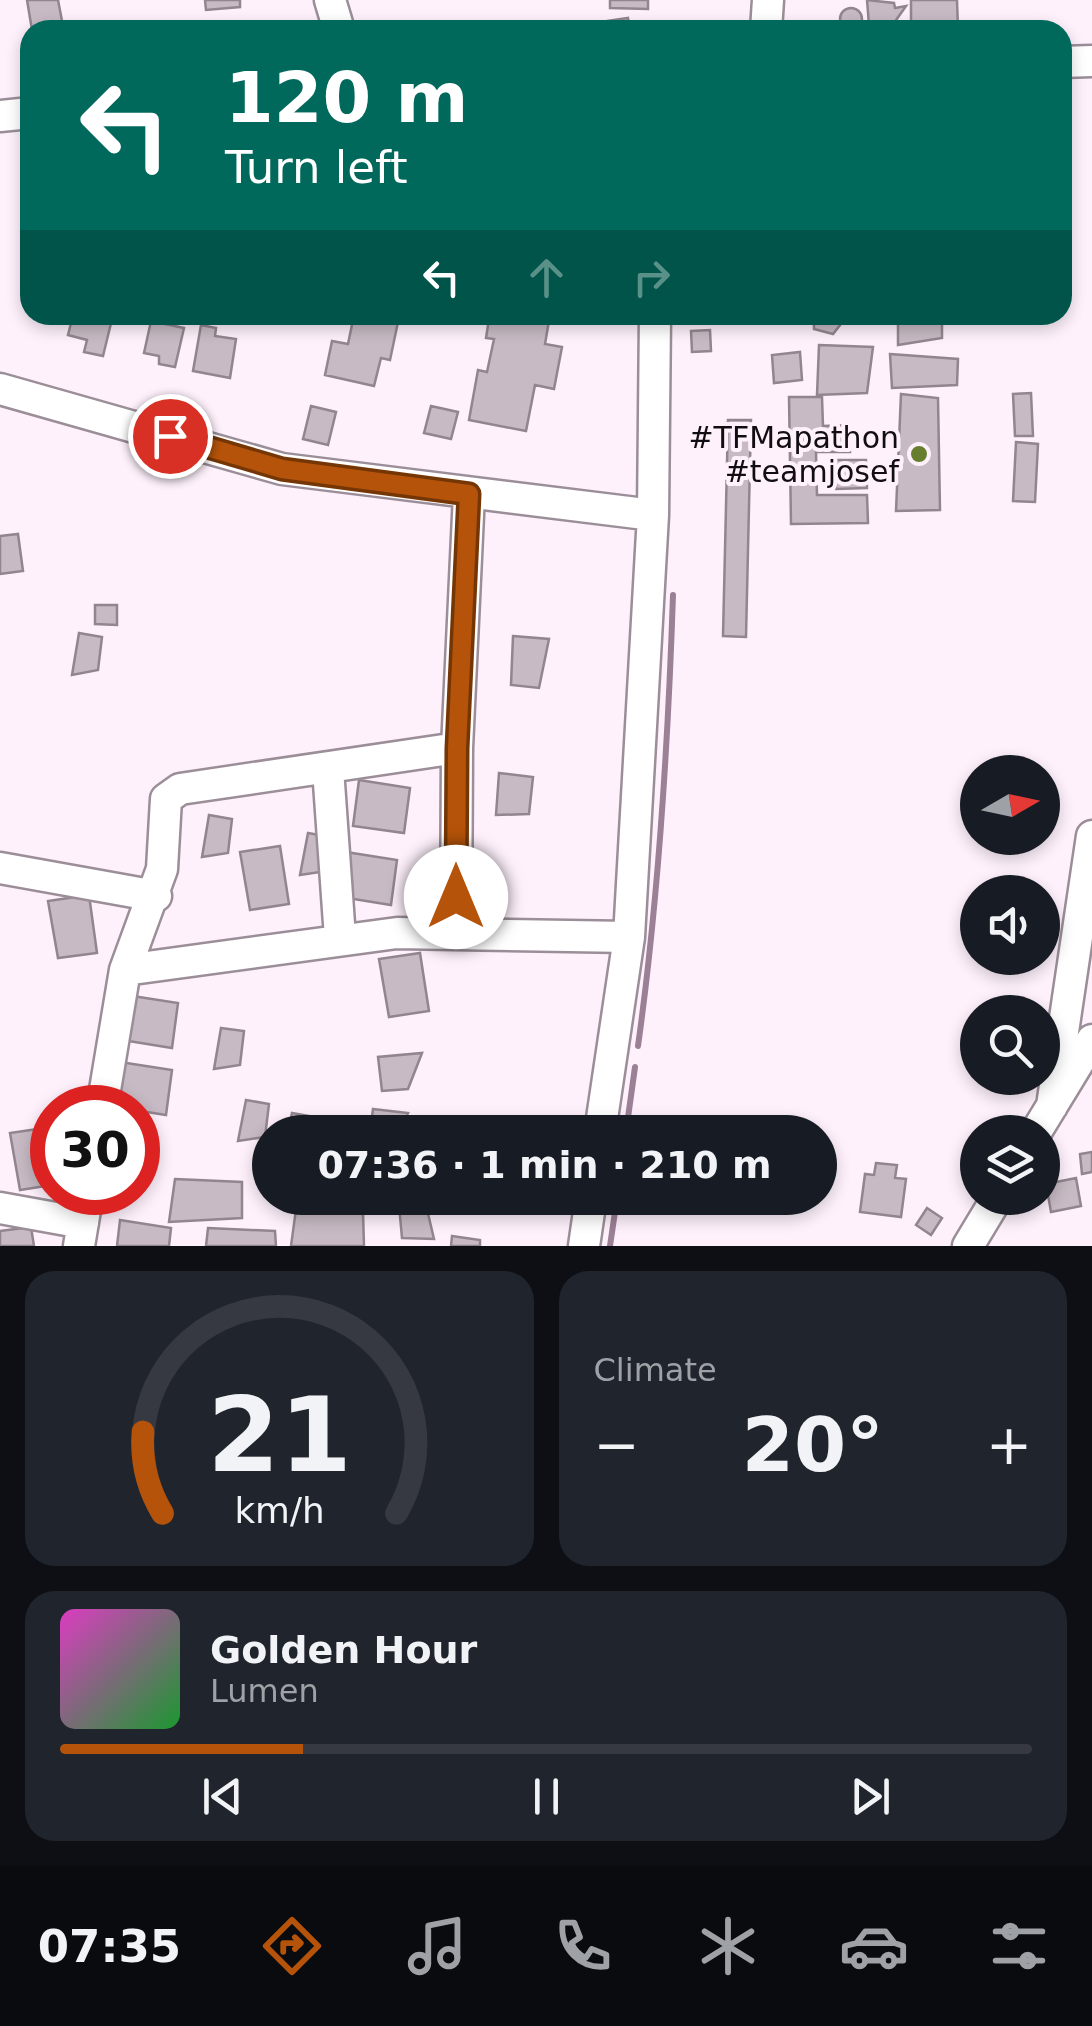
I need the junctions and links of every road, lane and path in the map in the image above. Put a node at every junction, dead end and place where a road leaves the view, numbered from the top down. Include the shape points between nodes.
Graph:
1 (655, 325) edge
2 (0, 389) edge
3 (469, 494) junction
4 (653, 515) junction
5 (457, 748) junction
6 (328, 769) junction
7 (1092, 836) edge
8 (0, 868) edge
9 (156, 896) junction
10 (456, 934) junction
11 (628, 937) junction
12 (340, 938) junction
13 (125, 970) junction
14 (1092, 1040) edge
15 (106, 1085) edge
16 (1052, 1106) junction
17 (602, 1115) edge
18 (1046, 1115) edge
19 (0, 1208) edge
20 (589, 1215) edge
21 (987, 1215) edge
22 (81, 1235) edge
23 (584, 1246) edge
24 (968, 1246) edge

1 - 4 street
2 - 3 street via 282,469
3 - 4 street
3 - 5 street
4 - 11 street
5 - 6 street
5 - 10 street
6 - 9 street via 180,789 166,799
6 - 12 street
7 - 16 street
8 - 9 street
9 - 13 street
10 - 11 street
10 - 12 street
11 - 17 street
12 - 13 street
13 - 15 street
14 - 16 street
16 - 18 street
19 - 22 street
20 - 23 street
21 - 24 street

